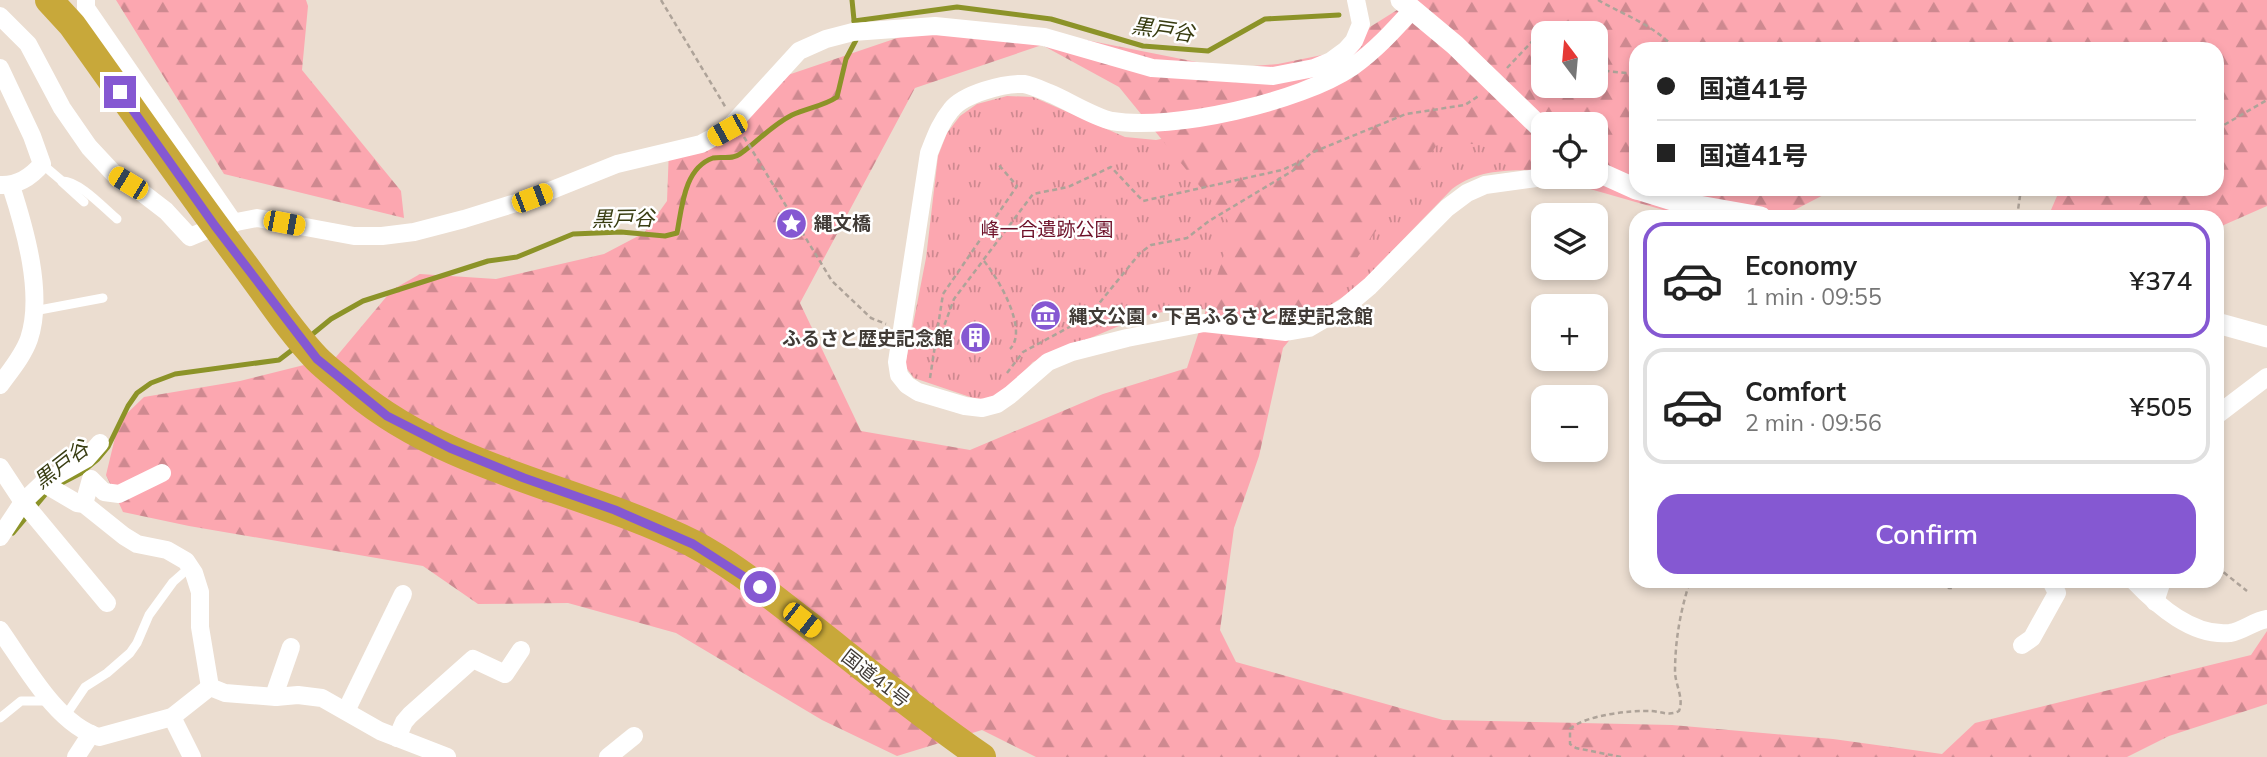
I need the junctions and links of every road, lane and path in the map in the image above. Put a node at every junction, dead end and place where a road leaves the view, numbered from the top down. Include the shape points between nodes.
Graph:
1 (49, 0) edge
2 (86, 0) edge
3 (660, 0) edge
4 (1356, 0) edge
5 (1598, 0) edge
6 (1407, 4) edge
7 (0, 16) edge
8 (1669, 42) edge
9 (1531, 44) edge
10 (0, 68) edge
11 (1608, 70) edge
12 (1504, 71) dead end
13 (1629, 73) edge
14 (1485, 90) dead end
15 (2267, 100) edge
16 (732, 117) dead end
17 (1531, 118) edge
18 (2224, 125) edge
19 (739, 129) dead end
20 (1302, 161) junction
21 (42, 164) junction
22 (998, 164) dead end
23 (1608, 176) edge
24 (1531, 179) edge
25 (62, 181) junction
26 (1629, 185) edge
27 (5, 188) edge
28 (1660, 196) edge
29 (84, 202) dead end
30 (1722, 210) edge
31 (117, 219) dead end
32 (225, 225) junction
33 (988, 229) junction
34 (1001, 237) junction
35 (984, 261) junction
36 (103, 298) dead end
37 (34, 311) junction
38 (2224, 325) edge
39 (902, 331) junction
40 (936, 337) junction
41 (2267, 337) edge
42 (1010, 349) dead end
43 (2267, 377) edge
44 (1002, 383) dead end
45 (0, 385) edge
46 (928, 395) junction
47 (2224, 410) edge
48 (100, 443) dead end
49 (1, 471) edge
50 (162, 473) dead end
51 (43, 483) junction
52 (84, 504) junction
53 (29, 508) junction
54 (0, 537) edge
55 (190, 567) junction
56 (2224, 573) edge
57 (1688, 588) edge
58 (2054, 588) edge
59 (2141, 588) edge
60 (2160, 588) edge
61 (2247, 591) dead end
62 (403, 594) dead end
63 (2155, 602) junction
64 (107, 603) dead end
65 (2267, 619) edge
66 (0, 630) edge
67 (2022, 645) dead end
68 (291, 647) dead end
69 (521, 650) dead end
70 (210, 687) junction
71 (276, 697) junction
72 (51, 702) junction
73 (346, 711) junction
74 (66, 715) junction
75 (172, 717) junction
76 (0, 718) edge
77 (91, 734) junction
78 (634, 736) dead end
79 (397, 738) junction
80 (76, 757) edge
81 (192, 757) edge
82 (447, 757) edge
83 (608, 757) edge
84 (982, 757) edge
85 (1621, 757) edge

1 - 32 highway, 国道41号
2 - 32 street via 86,8
3 - 16 path
4 - 32 street via 1361,24 1346,50 1314,68 1273,76 1152,68 1044,37 935,26 853,32 799,51 727,130 701,144 617,164 475,216 382,236 354,236 257,218
5 - 8 path
6 - 17 street
6 - 39 street via 1383,42 1353,67 1261,104 1170,122 1110,121 1024,84 976,93 952,108 929,153
7 - 32 street via 28,44 62,108 116,176 166,211 190,237
9 - 12 path
10 - 21 street
11 - 13 path
14 - 20 path via 1465,104 1405,114 1311,153
15 - 18 path
19 - 39 path via 832,281 871,318
20 - 34 path via 1282,170 1143,201 1111,167 1068,187 1033,194
20 - 44 path via 1187,238 1140,253 1088,317 1023,352
21 - 25 lane
21 - 27 street via 33,175
22 - 33 path via 1017,186
23 - 26 street
24 - 46 street via 1485,185 1467,193 1370,286 1309,328 1182,326 1048,362 990,406 965,406
25 - 29 lane
25 - 31 lane via 78,186
27 - 37 street via 28,239
28 - 30 street
32 - 84 highway, 国道41号 via 317,359 387,416 440,443 693,544 760,587
33 - 34 path
33 - 40 path via 943,294
34 - 35 path
35 - 40 path via 954,299 940,337
35 - 42 path via 1018,324
36 - 37 lane
37 - 45 street via 30,338
38 - 41 street
39 - 46 street via 899,375 907,386
40 - 46 path
43 - 47 street
48 - 51 street via 86,459
49 - 53 street
50 - 52 street via 119,494 104,492 91,479
51 - 52 street
51 - 53 street
52 - 55 street via 137,544 167,550
53 - 54 street
53 - 64 street
55 - 70 street via 200,592
55 - 74 lane via 162,595 130,653 85,687
56 - 61 path
57 - 85 path via 1678,626 1675,672 1682,702 1679,711 1612,714 1570,729 1570,744 1576,748
58 - 67 street via 2057,593 2032,638
59 - 63 street
60 - 63 street
62 - 73 street
63 - 65 street via 2212,632 2232,633
66 - 72 street
68 - 71 street
69 - 79 street via 505,674 473,659 410,715
70 - 71 street via 225,693
70 - 75 street
71 - 73 street via 322,698
72 - 74 street
72 - 76 lane via 21,701
73 - 79 street
74 - 77 street
75 - 77 street via 99,737
75 - 81 street
77 - 80 street
78 - 83 street
79 - 82 street

